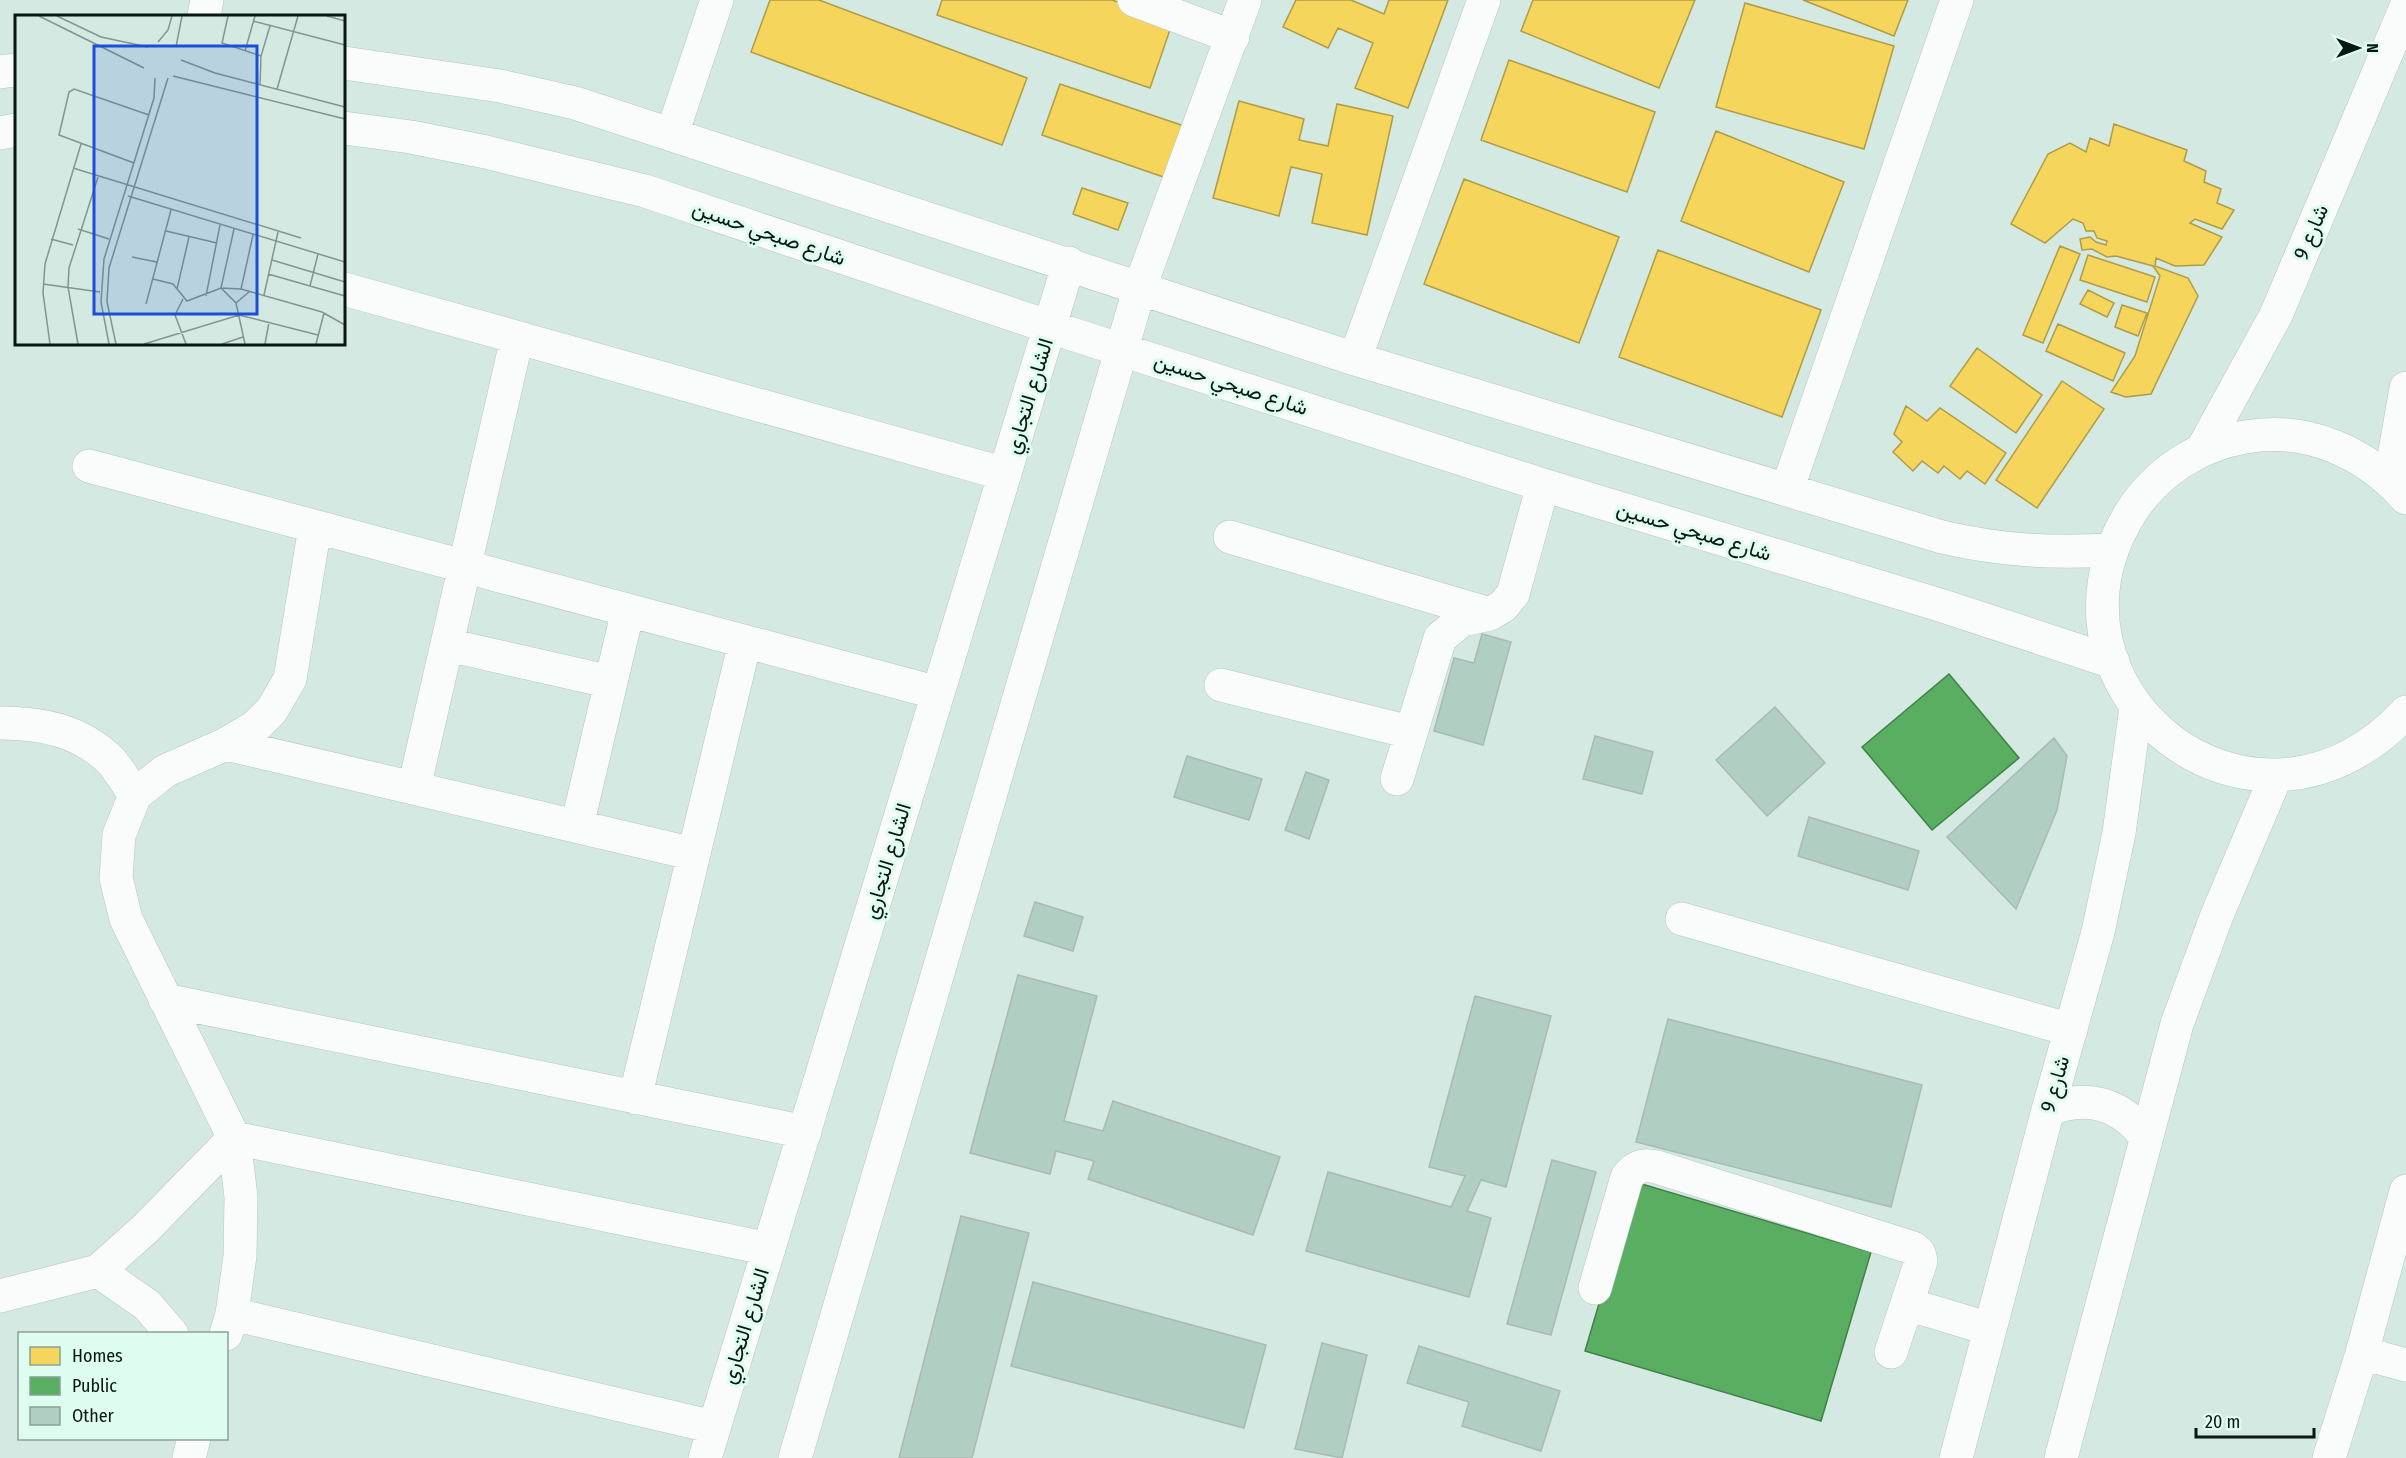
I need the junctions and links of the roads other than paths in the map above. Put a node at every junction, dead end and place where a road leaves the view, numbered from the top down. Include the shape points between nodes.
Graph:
1 (207, 0) edge
2 (717, 0) edge
3 (1134, 0) edge
4 (1245, 0) edge
5 (1484, 0) edge
6 (1957, 0) edge
7 (204, 15) edge
8 (2403, 15) edge
9 (1233, 37) junction
10 (345, 63) edge
11 (2406, 66) edge
12 (15, 70) edge
13 (0, 72) edge
14 (345, 128) edge
15 (672, 134) junction
16 (1069, 263) junction
17 (1140, 287) junction
18 (345, 289) edge
19 (1050, 327) junction
20 (517, 338) junction
21 (1122, 349) junction
22 (1356, 358) junction
23 (2406, 388) edge
24 (2202, 450) junction
25 (89, 466) dead end
26 (1005, 474) junction
27 (1544, 485) junction
28 (2398, 489) edge
29 (1787, 490) junction
30 (315, 527) junction
31 (1230, 537) dead end
32 (2112, 550) junction
33 (466, 567) junction
34 (628, 610) junction
35 (1490, 614) junction
36 (745, 642) junction
37 (448, 645) junction
38 (2113, 662) junction
39 (611, 682) junction
40 (1221, 685) dead end
41 (938, 693) junction
42 (2136, 707) junction
43 (0, 723) edge
44 (2401, 725) edge
45 (1410, 732) junction
46 (226, 744) junction
47 (2276, 776) junction
48 (1397, 779) dead end
49 (414, 788) junction
50 (135, 795) junction
51 (578, 826) junction
52 (694, 854) junction
53 (1682, 919) dead end
54 (165, 1000) junction
55 (2071, 1030) junction
56 (635, 1098) junction
57 (2048, 1110) junction
58 (805, 1132) junction
59 (2146, 1137) junction
60 (234, 1138) junction
61 (2406, 1191) edge
62 (769, 1249) junction
63 (98, 1271) junction
64 (1595, 1288) dead end
65 (0, 1296) edge
66 (1907, 1304) junction
67 (229, 1324) edge
68 (1990, 1329) junction
69 (170, 1332) edge
70 (1891, 1352) dead end
71 (2362, 1353) junction
72 (2406, 1365) edge
73 (714, 1427) junction
74 (194, 1440) edge
75 (189, 1458) edge
76 (705, 1458) edge
77 (795, 1458) edge
78 (1956, 1458) edge
79 (2061, 1458) edge
80 (2329, 1458) edge

1 - 7 street
2 - 15 street
3 - 9 street
4 - 9 street
5 - 22 street
6 - 29 street
8 - 11 street via 2397,38
8 - 24 street, شارع 9 via 2276,315
9 - 17 street
10 - 15 street via 500,86 575,103
12 - 13 street
14 - 19 street, شارع صبحي حسين via 486,152 645,191
15 - 16 street
16 - 17 street
16 - 19 street, الشارع التجاري
17 - 21 street
17 - 22 street
18 - 20 street
19 - 21 street, شارع صبحي حسين
19 - 26 street, الشارع التجاري
20 - 26 street
20 - 33 street
21 - 27 street, شارع صبحي حسين
21 - 77 street
22 - 29 street
23 - 28 street
24 - 28 street via 2258,434 2315,439 2351,453
24 - 32 street via 2156,480 2138,501
25 - 30 street
26 - 41 street, الشارع التجاري
27 - 35 street via 1513,594
27 - 38 street, شارع صبحي حسين
29 - 32 street via 1990,548 2049,553
30 - 33 street
30 - 46 street via 290,679 272,710 255,727
31 - 35 street
32 - 38 street via 2103,606
33 - 34 street
33 - 37 street
34 - 36 street
34 - 39 street
35 - 45 street via 1462,620 1440,638
36 - 41 street
36 - 52 street
37 - 39 street
37 - 49 street
38 - 42 street
39 - 51 street
40 - 45 street
41 - 58 street, الشارع التجاري
42 - 47 street via 2175,744 2198,758 2223,768
42 - 55 street, شارع 9 via 2109,882
43 - 50 street via 36,723 76,736 111,761
44 - 47 street via 2348,759 2309,772
45 - 48 street
46 - 49 street
46 - 50 street via 165,771
47 - 59 street via 2196,970
49 - 51 street
50 - 54 street via 119,835 116,878 126,919
51 - 52 street
52 - 56 street
53 - 55 street
54 - 56 street
54 - 60 street
55 - 57 street, شارع 9
56 - 58 street
57 - 59 street via 2075,1102 2102,1104 2127,1116
57 - 68 street, شارع 9
58 - 62 street, الشارع التجاري
59 - 79 street
60 - 62 street
60 - 63 street
60 - 67 street via 241,1209 240,1256
61 - 71 street
62 - 73 street, الشارع التجاري
63 - 65 street
63 - 69 street via 147,1305
64 - 66 street via 1627,1177 1634,1168 1646,1164 1913,1248 1921,1261
66 - 68 street
66 - 70 street
67 - 73 street
68 - 78 street, شارع 9
71 - 72 street
71 - 80 street
73 - 76 street, الشارع التجاري
74 - 75 street

